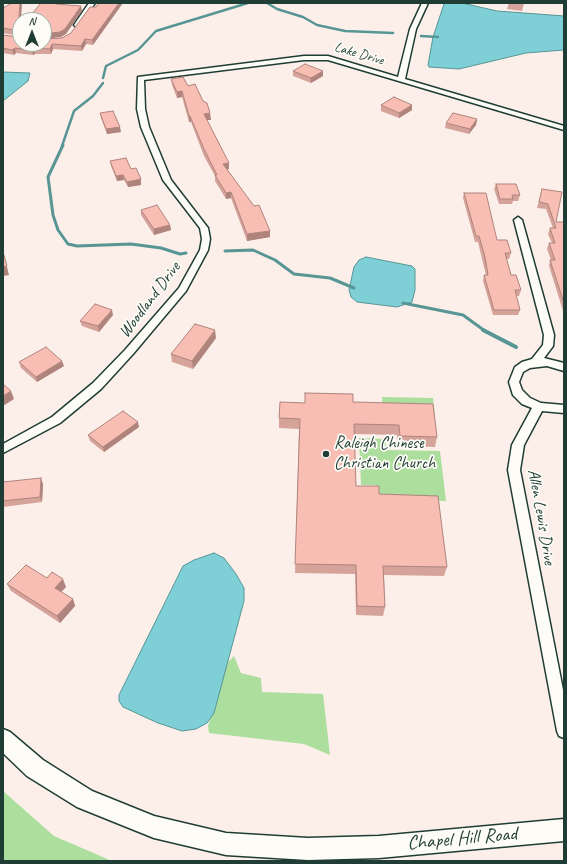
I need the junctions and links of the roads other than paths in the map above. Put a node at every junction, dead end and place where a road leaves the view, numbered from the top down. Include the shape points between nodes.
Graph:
1 (425, 3) edge
2 (87, 6) edge
3 (72, 32) edge
4 (140, 78) joint
5 (401, 80) junction
6 (564, 128) edge
7 (518, 220) dead end
8 (548, 346) junction
9 (536, 362) junction
10 (561, 366) edge
11 (538, 407) junction
12 (564, 408) edge
13 (3, 449) edge
14 (564, 731) edge
15 (3, 739) edge
16 (564, 830) edge

1 - 5 street via 413,30
2 - 3 street
4 - 5 street, Lake Drive via 317,58 339,60
4 - 13 street, Woodland Drive via 141,109 145,127 167,180 204,228 204,250 183,288 97,386 56,420
5 - 6 street, Lake Drive
7 - 8 street via 549,335
8 - 9 street
8 - 10 street
9 - 10 street
9 - 11 street via 519,370 514,382 517,392
11 - 12 street
11 - 14 street, Allen Lewis Drive via 518,445 514,470
15 - 16 main road, Chapel Hill Road via 35,768 86,799 154,827 226,844 308,849 379,847

